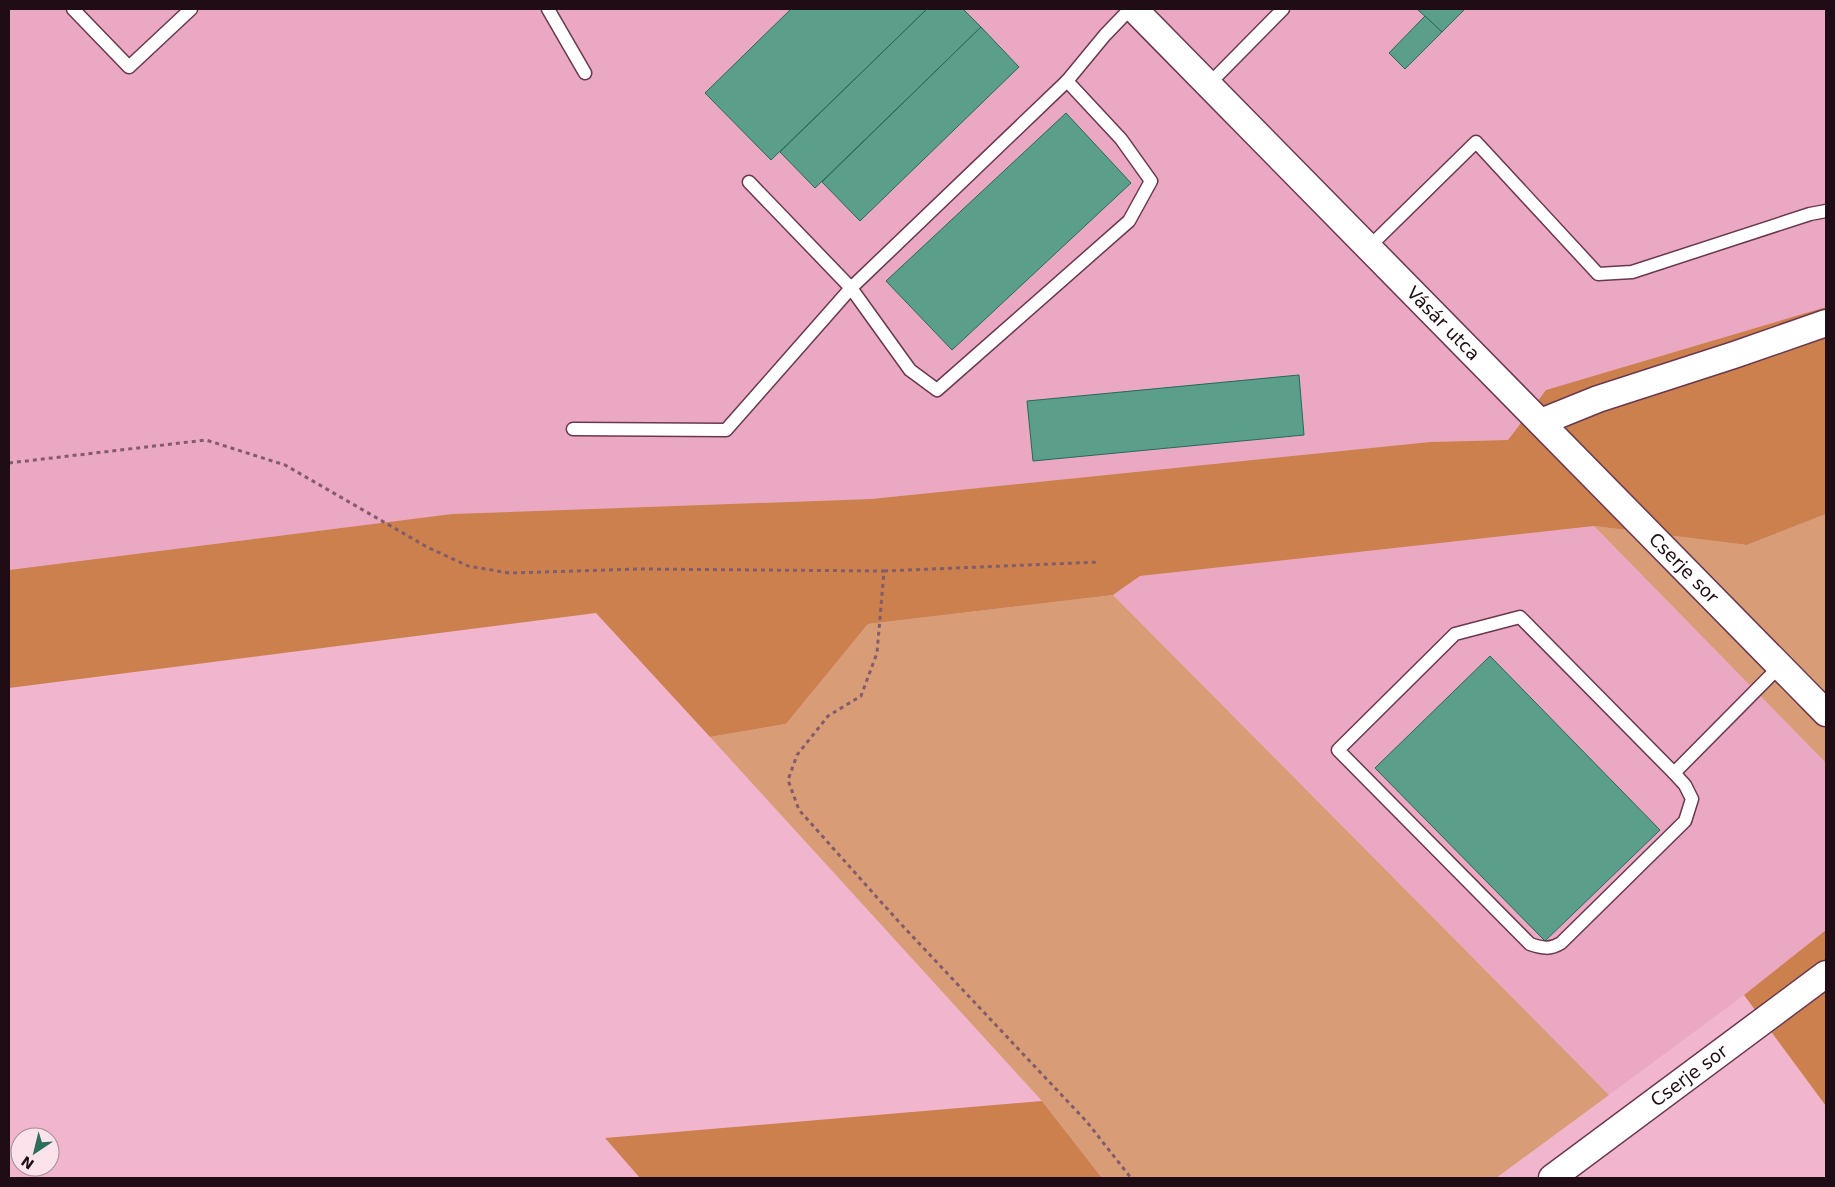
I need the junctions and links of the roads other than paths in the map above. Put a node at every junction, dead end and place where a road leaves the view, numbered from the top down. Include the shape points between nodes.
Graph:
1 (73, 9) edge
2 (191, 9) edge
3 (548, 9) edge
4 (1130, 9) edge
5 (1134, 9) edge
6 (1283, 9) edge
7 (585, 73) dead end
8 (1067, 81) junction
9 (1209, 84) junction
10 (749, 182) dead end
11 (1826, 211) edge
12 (1369, 247) junction
13 (851, 288) junction
14 (1826, 323) edge
15 (1541, 422) junction
16 (573, 429) dead end
17 (1780, 666) junction
18 (1826, 713) edge
19 (1674, 773) junction
20 (1826, 974) edge
21 (1552, 1178) edge

1 - 2 lane via 129,67
3 - 7 lane
4 - 8 lane
5 - 9 street, Vásár utca
6 - 9 lane
8 - 13 lane
8 - 13 lane via 1121,139 1150,181 1129,222 937,390 910,370
9 - 12 street, Vásár utca
10 - 13 lane
11 - 12 lane via 1632,272 1598,274 1476,142
12 - 15 street, Vásár utca
13 - 16 lane via 726,430
14 - 15 street via 1569,409
15 - 17 street, Cserje sor
17 - 18 street, Cserje sor
17 - 19 lane
19 - 19 lane via 1692,798 1685,821 1561,943 1553,948 1541,948 1530,944 1338,750 1455,634 1520,617
20 - 21 street, Cserje sor

